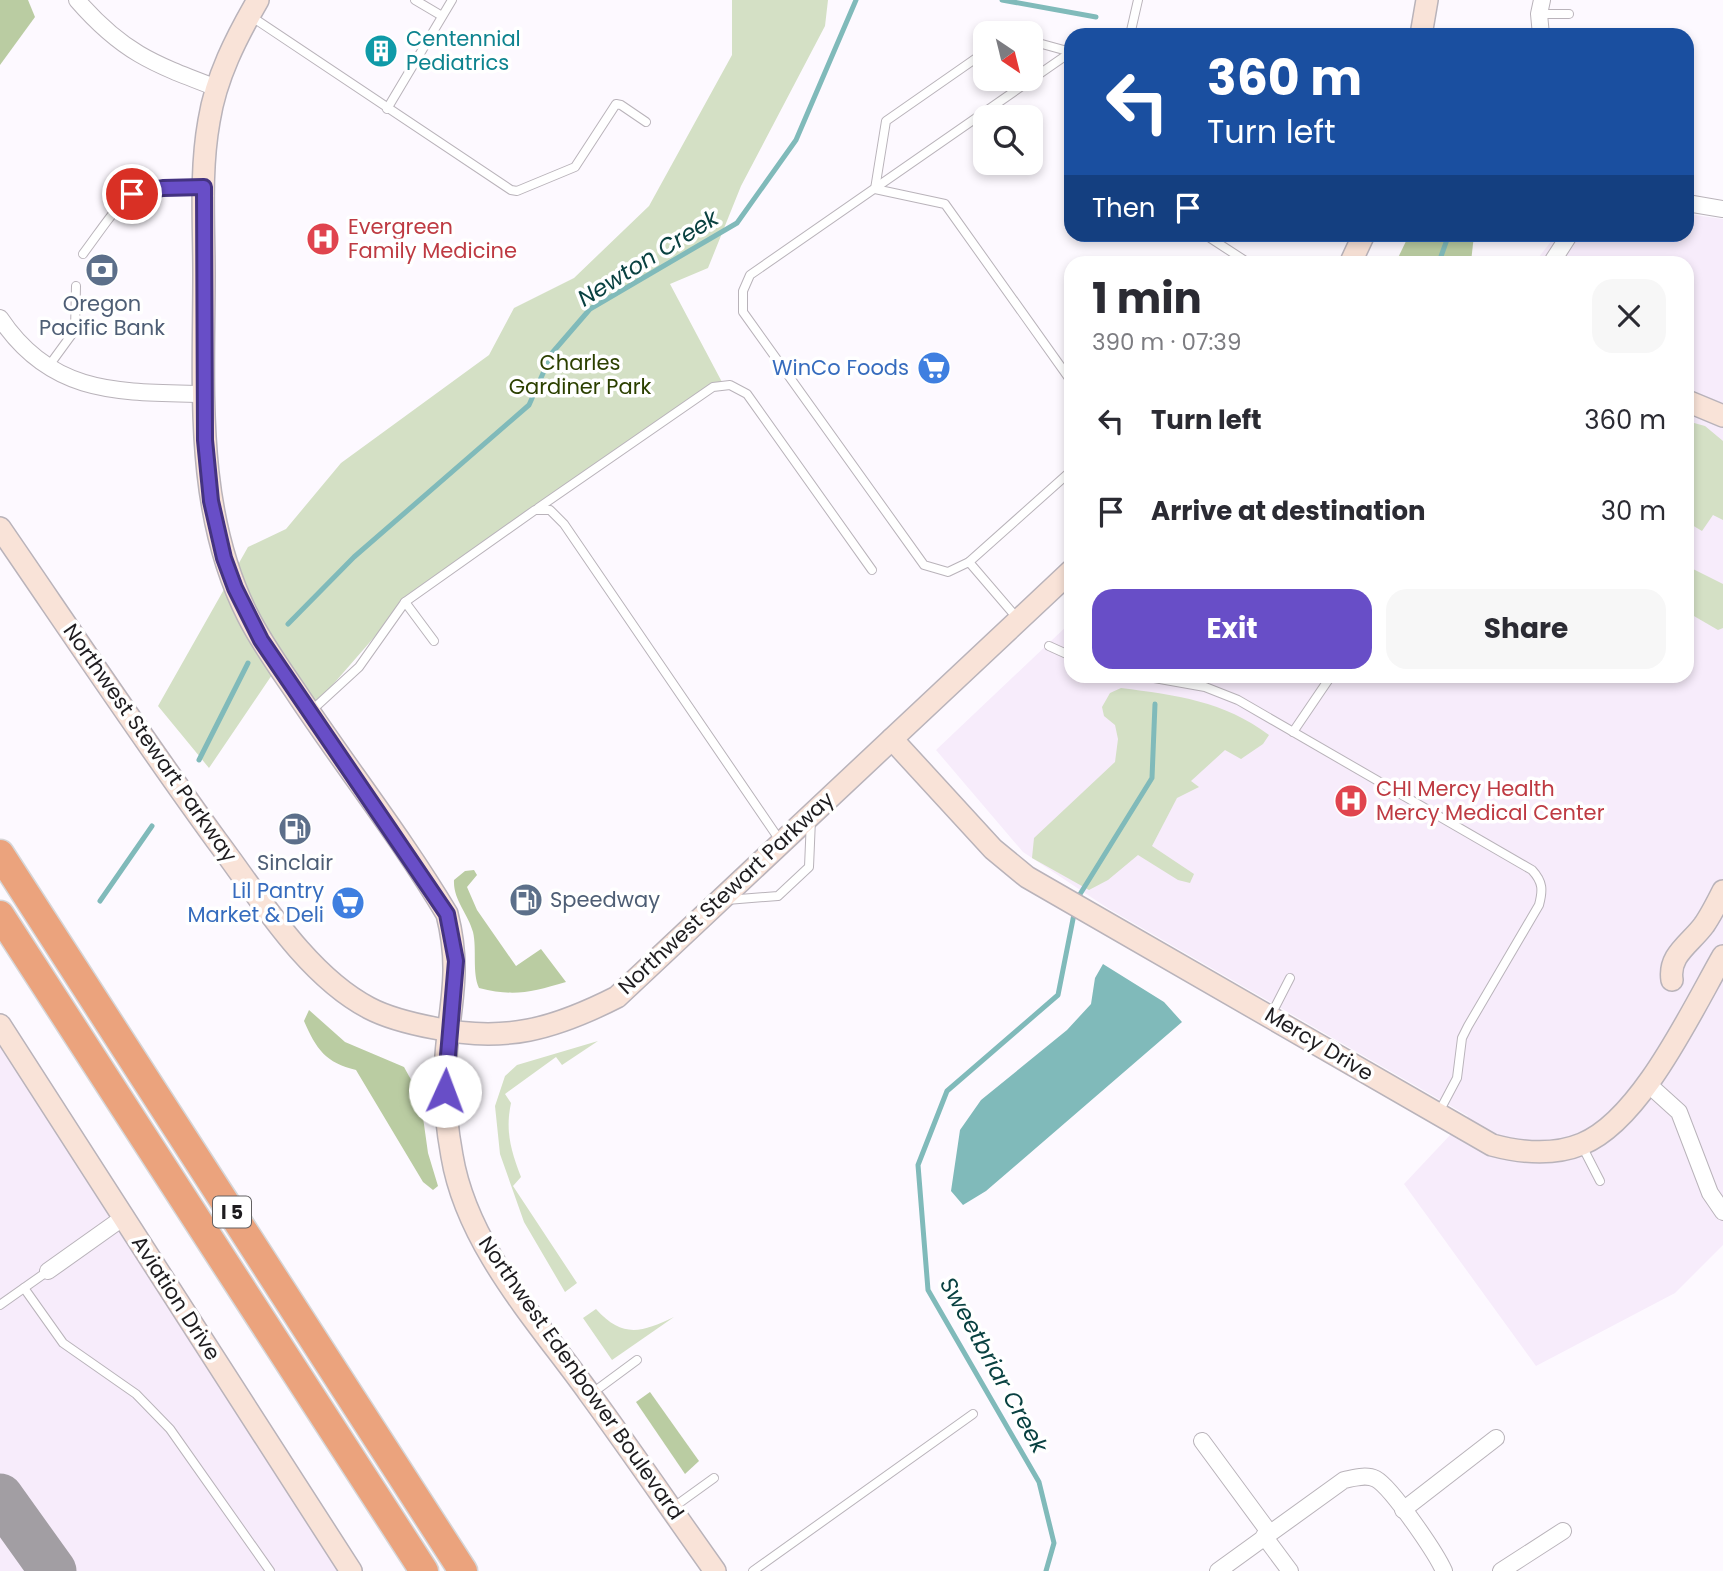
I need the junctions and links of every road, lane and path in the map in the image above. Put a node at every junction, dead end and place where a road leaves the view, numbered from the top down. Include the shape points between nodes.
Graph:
1 (77, 0) edge
2 (415, 0) edge
3 (452, 0) edge
4 (1138, 0) edge
5 (1427, 0) edge
6 (254, 7) edge
7 (1540, 7) edge
8 (1569, 15) dead end
9 (442, 16) junction
10 (1132, 28) edge
11 (1422, 28) edge
12 (1541, 28) edge
13 (1043, 44) edge
14 (1064, 50) edge
15 (1064, 57) edge
16 (973, 60) edge
17 (1043, 72) edge
18 (217, 88) junction
19 (1015, 91) edge
20 (387, 109) junction
21 (646, 122) dead end
22 (204, 187) junction
23 (875, 189) junction
24 (1694, 203) edge
25 (1723, 209) edge
26 (1216, 242) edge
27 (83, 254) dead end
28 (1237, 256) edge
29 (76, 286) dead end
30 (0, 318) edge
31 (48, 367) junction
32 (1064, 372) edge
33 (204, 394) junction
34 (1694, 404) edge
35 (1723, 415) edge
36 (1064, 477) edge
37 (535, 510) junction
38 (0, 528) edge
39 (969, 562) junction
40 (872, 570) dead end
41 (1064, 578) edge
42 (405, 602) junction
43 (1019, 620) junction
44 (434, 641) dead end
45 (1049, 646) dead end
46 (1064, 653) edge
47 (1178, 683) edge
48 (1326, 683) edge
49 (309, 712) junction
50 (1293, 732) junction
51 (892, 739) junction
52 (811, 814) junction
53 (781, 842) junction
54 (0, 854) edge
55 (1723, 891) edge
56 (721, 900) junction
57 (0, 915) edge
58 (1723, 956) edge
59 (1290, 978) dead end
60 (1672, 980) dead end
61 (1270, 1015) junction
62 (0, 1025) edge
63 (449, 1031) junction
64 (1648, 1084) junction
65 (1437, 1115) junction
66 (1582, 1144) junction
67 (1600, 1181) dead end
68 (1723, 1212) edge
69 (124, 1217) junction
70 (48, 1271) joint
71 (24, 1288) junction
72 (0, 1304) edge
73 (637, 1360) dead end
74 (590, 1395) junction
75 (973, 1414) dead end
76 (1496, 1438) dead end
77 (1202, 1441) dead end
78 (714, 1478) dead end
79 (671, 1509) junction
80 (1403, 1510) junction
81 (1563, 1531) dead end
82 (1266, 1534) junction
83 (270, 1571) edge
84 (351, 1571) edge
85 (424, 1571) edge
86 (463, 1571) edge
87 (715, 1571) edge
88 (753, 1571) edge
89 (1218, 1571) edge
90 (1290, 1571) edge
91 (1444, 1571) edge
92 (1501, 1571) edge

1 - 18 street via 97,23 141,57
2 - 9 lane
3 - 9 lane
4 - 10 lane
5 - 11 street
6 - 18 street, Northwest Edenbower Boulevard
6 - 20 lane
7 - 8 lane
7 - 12 street
9 - 20 lane
13 - 14 lane
15 - 17 lane
16 - 23 lane via 886,121
18 - 22 street, Northwest Edenbower Boulevard via 208,122
19 - 23 lane
20 - 21 lane via 517,191 575,167 616,104
22 - 27 lane via 142,190 122,201
22 - 33 street, Northwest Edenbower Boulevard
23 - 32 lane via 945,204
23 - 39 lane via 750,275 743,292 743,312 923,565 948,572
24 - 25 street
26 - 28 lane
29 - 31 lane via 75,330
30 - 31 street via 18,342
31 - 33 street via 68,380 114,391
33 - 49 street, Northwest Edenbower Boulevard via 206,470 224,558 248,616
34 - 35 street
36 - 39 lane
37 - 40 lane via 713,387 730,385 747,394
37 - 42 lane
37 - 53 lane via 550,510 564,524
38 - 63 street, Northwest Stewart Parkway via 166,771 286,933 334,986 370,1009
39 - 43 lane
41 - 43 street, Northwest Stewart Parkway
42 - 44 lane
42 - 49 lane via 359,667
43 - 51 street, Northwest Stewart Parkway
45 - 46 lane
47 - 50 lane via 1238,700
48 - 50 lane
49 - 63 street, Northwest Edenbower Boulevard via 447,914 456,961
50 - 65 lane via 1540,878 1539,905 1462,1038 1457,1078
51 - 52 street, Northwest Stewart Parkway
51 - 61 street, Mercy Drive via 993,849 1027,877
52 - 53 street, Northwest Stewart Parkway
52 - 56 lane via 809,867 794,882 778,896
53 - 56 street, Northwest Stewart Parkway
54 - 86 highway, I 5
55 - 60 street via 1670,968
56 - 63 street, Northwest Stewart Parkway via 617,997 544,1028 516,1034
57 - 85 highway, I 5
58 - 64 street, Mercy Drive
59 - 61 lane
61 - 65 street, Mercy Drive
62 - 69 street, Aviation Drive
63 - 74 street, Northwest Edenbower Boulevard via 446,1111 462,1193 489,1251
64 - 66 street, Mercy Drive via 1616,1121
64 - 68 street via 1679,1112 1710,1193
65 - 66 street, Mercy Drive via 1492,1145 1512,1150 1544,1152
66 - 67 lane
69 - 70 street
69 - 84 street, Aviation Drive
70 - 71 lane
71 - 72 lane
71 - 83 lane via 63,1343 135,1394 170,1429
73 - 74 lane
74 - 79 street, Northwest Edenbower Boulevard
75 - 88 lane
76 - 80 street
77 - 82 street
78 - 79 lane
79 - 87 street, Northwest Edenbower Boulevard
80 - 82 street via 1375,1478 1362,1476 1344,1480
80 - 91 street
81 - 92 street
82 - 89 street
82 - 90 street

